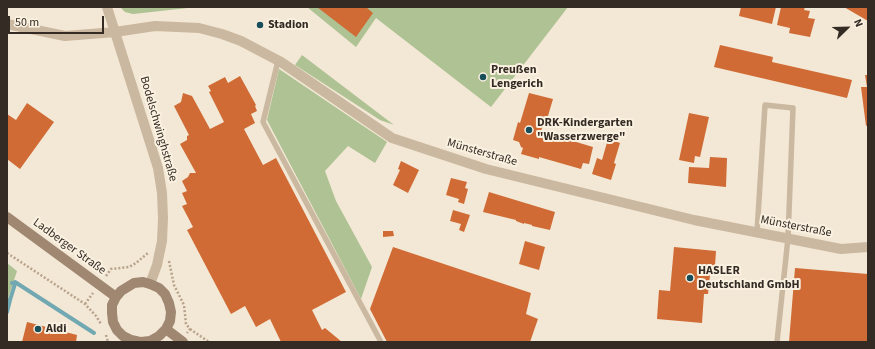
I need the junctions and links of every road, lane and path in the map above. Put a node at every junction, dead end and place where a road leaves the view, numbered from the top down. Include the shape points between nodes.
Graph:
1 (107, 7) edge
2 (7, 24) edge
3 (115, 32) junction
4 (278, 61) junction
5 (7, 217) edge
6 (757, 232) junction
7 (788, 238) junction
8 (868, 247) edge
9 (7, 253) edge
10 (143, 259) dead end
11 (150, 284) junction
12 (99, 285) junction
13 (116, 297) junction
14 (85, 304) junction
15 (166, 329) junction
16 (190, 329) dead end
17 (108, 342) edge
18 (136, 342) edge
19 (183, 342) edge
20 (209, 342) edge
21 (381, 342) edge
22 (778, 342) edge

1 - 3 street, Bodelschwinghstraße
2 - 3 street, Münsterstraße via 65,36
3 - 4 street, Münsterstraße via 155,26 199,28 241,41
3 - 11 street, Bodelschwinghstraße via 151,144 162,193 162,241
4 - 6 street, Münsterstraße via 392,138 486,169 694,220
4 - 21 lane via 263,122
5 - 12 main road, Ladberger Straße
6 - 7 street, Münsterstraße
6 - 7 lane via 765,105 793,108
7 - 8 street, Münsterstraße via 842,249
7 - 22 lane
9 - 14 path
10 - 12 path via 128,267 111,269
11 - 13 main road via 134,283
11 - 15 main road via 159,288 170,303 170,321
12 - 13 main road, Ladberger Straße
12 - 14 path
13 - 18 main road via 112,305 113,322 123,336
14 - 17 path via 102,325
15 - 18 main road via 150,341
15 - 19 main road
16 - 20 path

